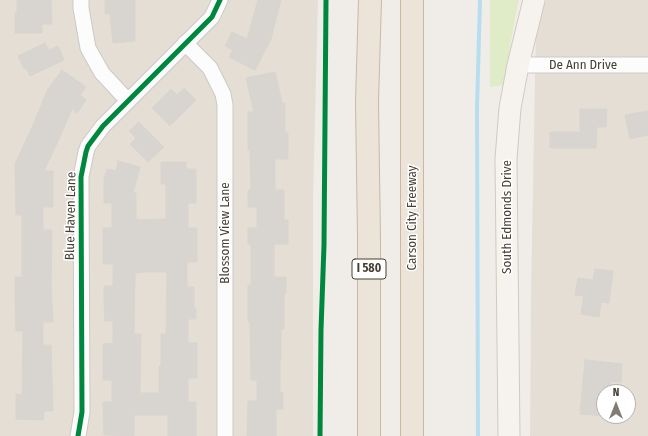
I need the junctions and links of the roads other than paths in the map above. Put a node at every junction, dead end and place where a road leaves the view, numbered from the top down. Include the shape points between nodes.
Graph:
1 (81, 0) edge
2 (220, 0) edge
3 (359, 0) edge
4 (370, 0) edge
5 (412, 0) edge
6 (420, 0) edge
7 (534, 0) edge
8 (185, 43) junction
9 (518, 65) junction
10 (648, 65) edge
11 (128, 101) junction
12 (367, 102) junction
13 (412, 197) junction
14 (78, 436) edge
15 (225, 436) edge
16 (369, 436) edge
17 (412, 436) edge
18 (509, 436) edge

1 - 11 street via 80,8 88,48 102,73
2 - 8 street, Blue Haven Lane via 212,17
3 - 12 highway via 358,42
4 - 12 highway, I 580
5 - 13 highway, Carson City Freeway
6 - 13 highway
7 - 9 street, South Edmonds Drive
8 - 11 street, Blue Haven Lane
8 - 15 street, Blossom View Lane via 210,68 223,94 225,105
9 - 10 street, De Ann Drive
9 - 18 street, South Edmonds Drive via 510,108 506,159
11 - 14 street, Blue Haven Lane via 103,126 88,146 80,177 82,412
12 - 16 highway, I 580
13 - 17 highway, Carson City Freeway

